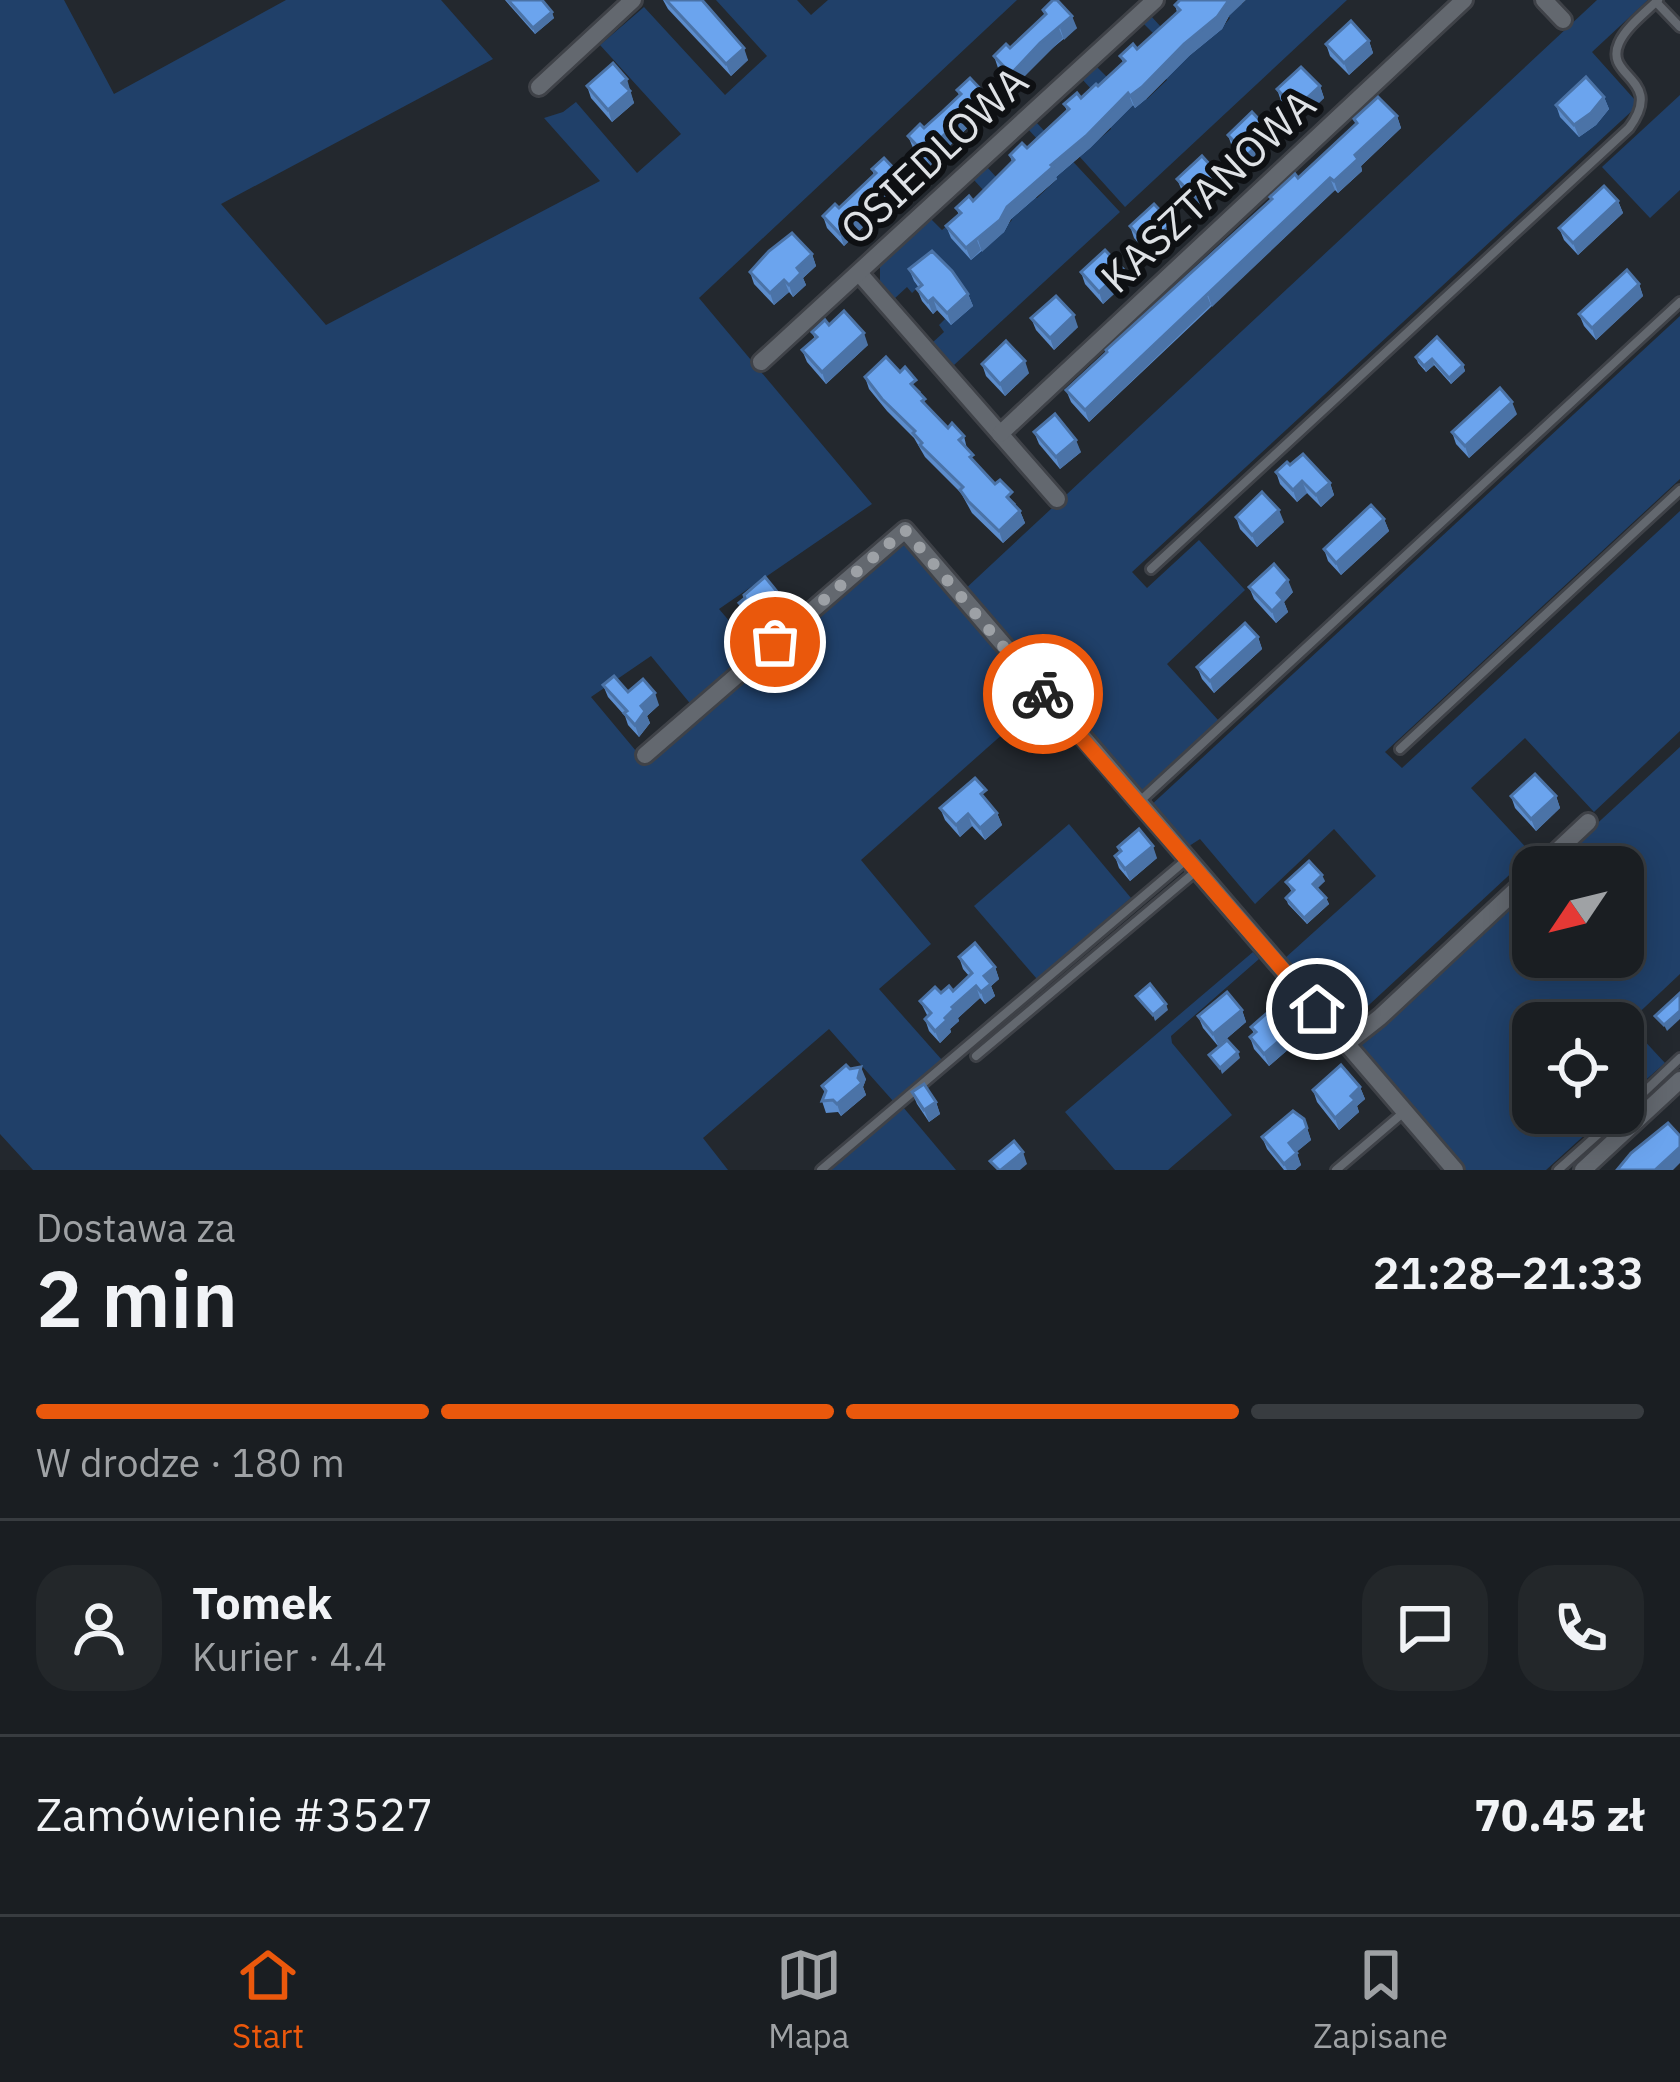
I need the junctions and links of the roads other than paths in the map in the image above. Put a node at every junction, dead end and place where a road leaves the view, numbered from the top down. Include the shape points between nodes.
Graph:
1 (633, 0) edge
2 (1155, 0) edge
3 (1465, 0) edge
4 (1544, 0) edge
5 (1658, 1) edge
6 (1563, 20) dead end
7 (1680, 27) edge
8 (539, 87) dead end
9 (859, 273) junction
10 (1680, 302) edge
11 (761, 362) dead end
12 (1000, 434) junction
13 (1680, 490) edge
14 (1057, 499) dead end
15 (1151, 569) dead end
16 (1400, 749) dead end
17 (645, 755) dead end
18 (1138, 804) junction
19 (1588, 822) dead end
20 (1562, 846) edge
21 (1192, 865) junction
22 (1512, 894) edge
23 (1347, 1043) junction
24 (976, 1056) dead end
25 (1680, 1058) edge
26 (1680, 1080) edge
27 (1644, 1093) edge
28 (1406, 1112) junction
29 (1599, 1134) edge
30 (821, 1170) edge
31 (1336, 1170) edge
32 (1455, 1170) edge
33 (1558, 1170) edge
34 (1582, 1170) edge

1 - 8 street
2 - 9 street, OSIEDLOWA
3 - 12 street, KASZTANOWA
4 - 6 street
5 - 7 lane
5 - 15 lane via 1617,45 1642,104 1629,128
9 - 11 street, OSIEDLOWA
9 - 12 street
10 - 18 lane
12 - 14 street
13 - 16 lane
17 - 18 street via 905,530
18 - 21 street
19 - 20 street
21 - 23 street
21 - 24 lane
21 - 30 lane
22 - 23 street
23 - 28 street
25 - 27 lane
26 - 34 street
28 - 31 lane
28 - 32 street
29 - 33 lane

